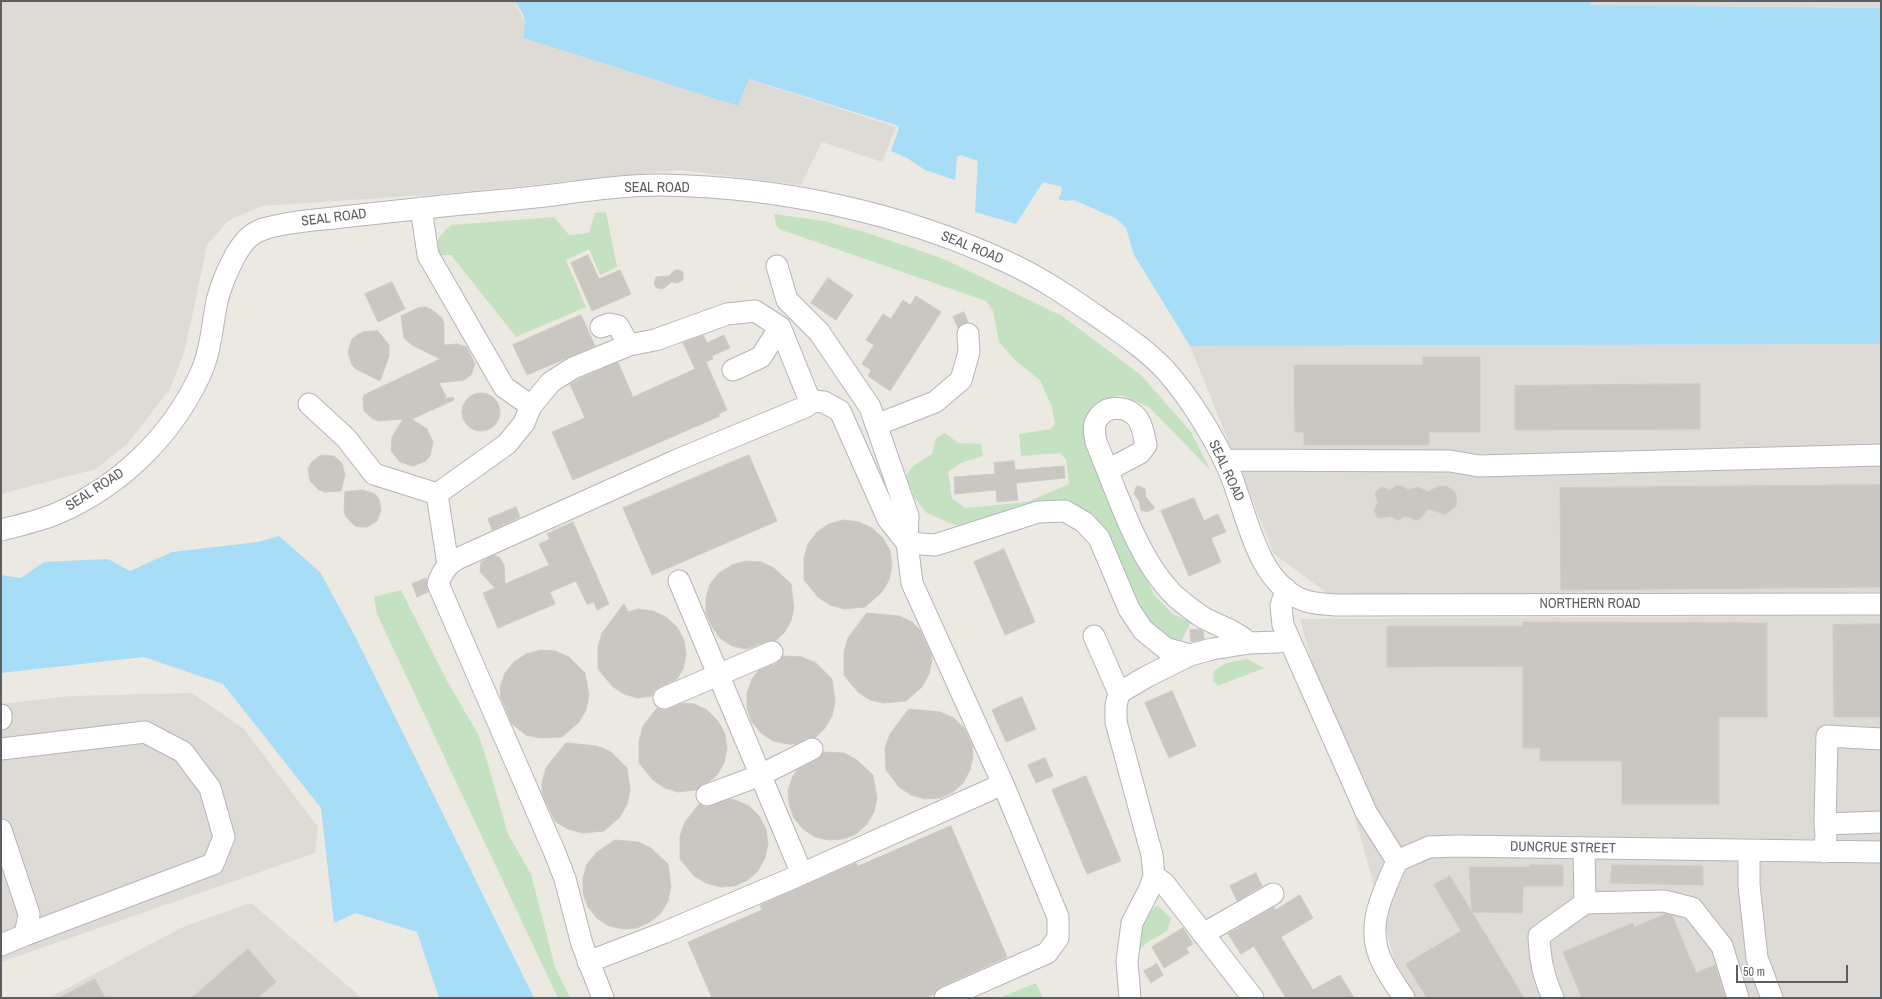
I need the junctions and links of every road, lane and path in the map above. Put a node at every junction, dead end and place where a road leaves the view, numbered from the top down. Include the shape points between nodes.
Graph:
1 (421, 208) junction
2 (777, 266) dead end
3 (600, 327) dead end
4 (780, 327) junction
5 (968, 334) dead end
6 (629, 345) junction
7 (734, 370) dead end
8 (814, 401) junction
9 (309, 404) dead end
10 (531, 406) junction
11 (876, 424) junction
12 (1881, 455) edge
13 (1224, 460) junction
14 (1108, 470) dead end
15 (437, 494) junction
16 (1, 530) edge
17 (906, 543) junction
18 (448, 565) junction
19 (679, 581) dead end
20 (1293, 594) junction
21 (1881, 604) edge
22 (1094, 636) dead end
23 (1290, 639) junction
24 (1249, 643) junction
25 (1165, 648) junction
26 (772, 652) dead end
27 (1190, 655) junction
28 (718, 674) junction
29 (1146, 677) junction
30 (1119, 693) junction
31 (664, 698) dead end
32 (1, 715) edge
33 (1, 719) edge
34 (1881, 740) edge
35 (1, 749) edge
36 (812, 749) dead end
37 (761, 775) junction
38 (1003, 784) junction
39 (707, 795) dead end
40 (1881, 822) edge
41 (1825, 824) junction
42 (1, 830) edge
43 (1584, 848) junction
44 (1749, 851) junction
45 (1824, 852) junction
46 (1881, 852) edge
47 (1397, 861) junction
48 (802, 874) junction
49 (1154, 876) junction
50 (1273, 894) dead end
51 (1585, 903) junction
52 (1203, 934) junction
53 (25, 935) junction
54 (1, 945) edge
55 (588, 962) junction
56 (603, 998) edge
57 (945, 998) edge
58 (1130, 998) edge
59 (1253, 998) edge
60 (1404, 998) edge
61 (1553, 998) edge
62 (1738, 998) edge
63 (1772, 998) edge

1 - 10 street via 428,255 504,387
1 - 13 street, SEAL ROAD via 660,185 760,192 835,205 897,221 1011,263 1067,296 1144,349 1184,394
1 - 16 street, SEAL ROAD via 269,227 253,232 243,242 226,272 202,371 188,398 148,452 117,479 86,499 54,515
2 - 11 street via 787,300 819,332 834,352 870,407
3 - 6 street via 609,324 618,326
4 - 6 street via 755,311 727,314 655,340
4 - 7 street via 760,357
4 - 8 street via 808,396
5 - 11 street via 969,352 961,380 934,402
6 - 10 street via 573,368 551,382
8 - 17 street via 824,402 840,411 888,519
8 - 18 street via 805,408 675,461
9 - 15 street via 346,438 374,474
10 - 15 street via 524,423 507,444
11 - 17 street via 908,516
12 - 13 street via 1479,466 1450,461
13 - 20 street, SEAL ROAD via 1256,548 1268,570
14 - 24 street via 1140,547 1154,572 1175,596 1203,618
15 - 18 street
17 - 25 street via 935,545 1038,512 1065,512 1084,522 1099,538 1130,609 1143,630
17 - 38 street via 912,583
18 - 55 street via 438,584 555,853 565,879
19 - 28 street
20 - 21 street, NORTHERN ROAD via 1316,603 1336,605
20 - 23 street via 1281,606 1284,625
22 - 30 street
23 - 24 street
23 - 47 street via 1366,812
24 - 27 street via 1212,648
25 - 27 street
25 - 29 street
26 - 28 street
27 - 29 street
28 - 31 street
28 - 37 street
29 - 30 street
30 - 49 street via 1116,722 1152,855
32 - 33 street
34 - 41 street via 1827,736
35 - 53 street via 146,732 183,752 210,788 224,837 213,864
36 - 37 street
37 - 39 street
37 - 48 street
38 - 48 street
38 - 57 street via 1058,917 1058,938 1047,953
40 - 41 street
41 - 45 street
42 - 53 street via 29,914
43 - 44 street, DUNCRUE STREET
43 - 47 street, DUNCRUE STREET via 1429,847
43 - 51 street
44 - 45 street, DUNCRUE STREET
44 - 63 street via 1749,885 1757,958
45 - 46 street, DUNCRUE STREET
47 - 60 street via 1374,920 1374,941 1382,963
48 - 55 street
49 - 52 street via 1164,883
49 - 58 street via 1132,923 1127,961
50 - 52 street
51 - 61 street via 1540,936 1541,964
51 - 62 street via 1664,901 1692,908 1722,946
52 - 59 street
53 - 54 street
55 - 56 street

